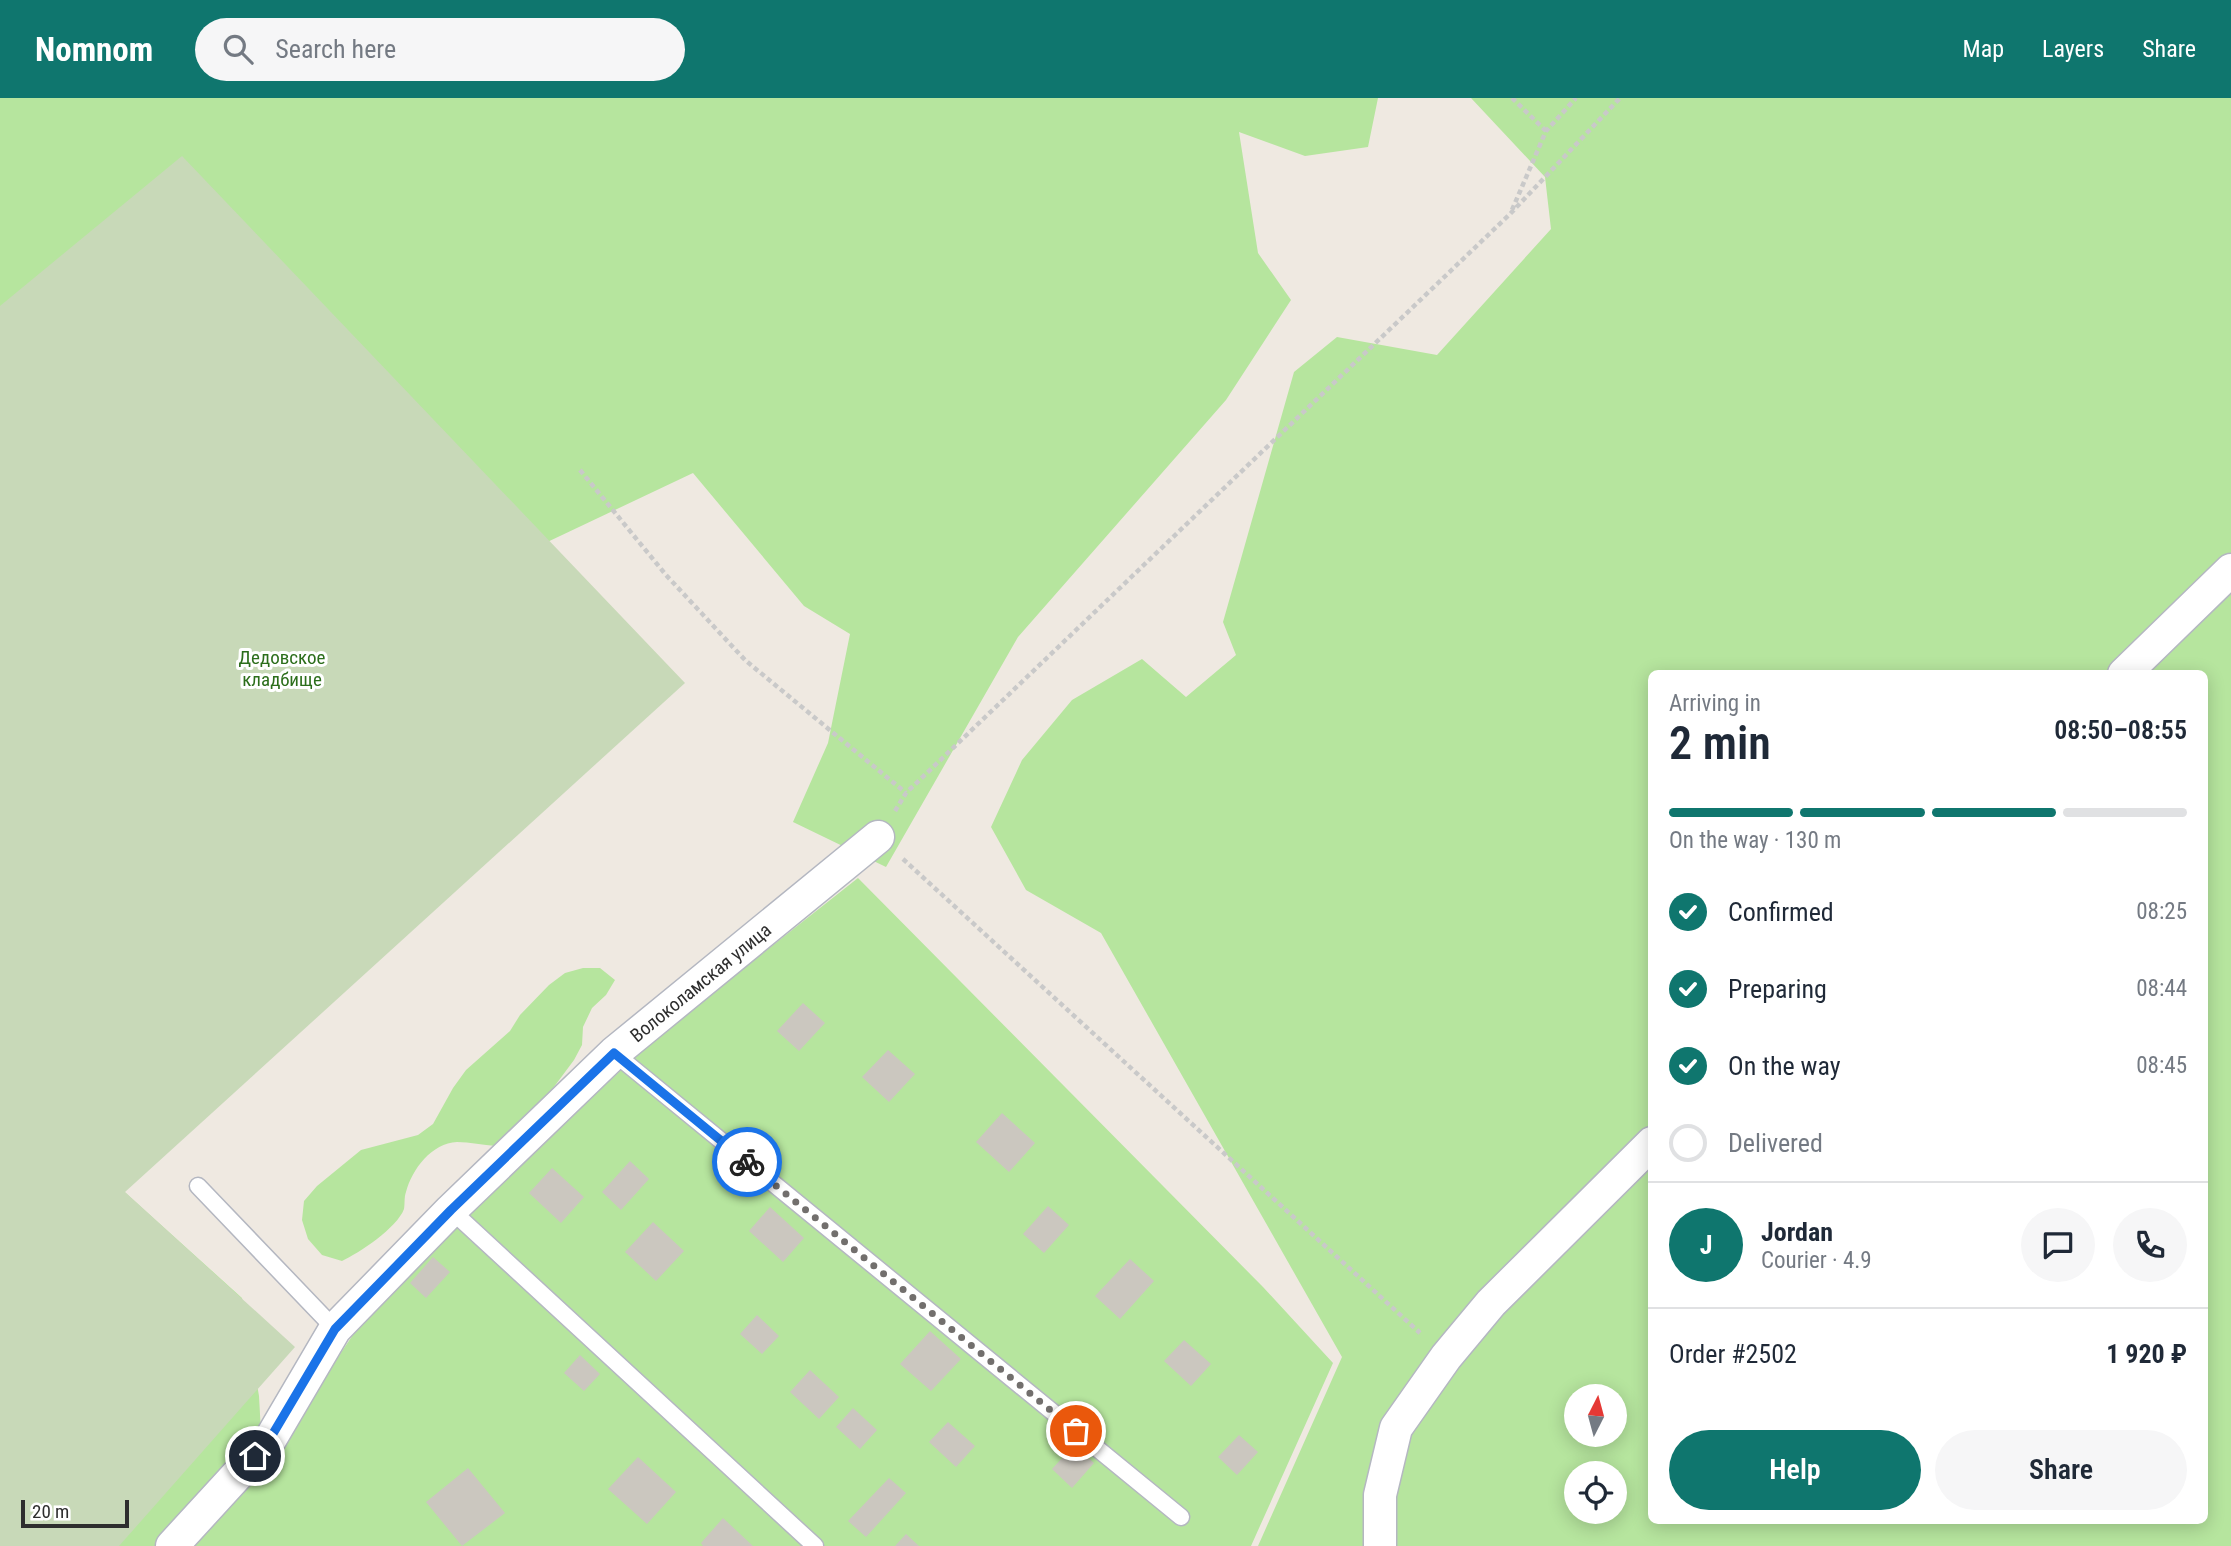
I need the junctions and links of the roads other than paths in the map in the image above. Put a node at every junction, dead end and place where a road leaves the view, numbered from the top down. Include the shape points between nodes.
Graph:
1 (2231, 570) edge
2 (2128, 670) edge
3 (878, 836) road end
4 (614, 1053) junction
5 (1648, 1147) edge
6 (198, 1186) dead end
7 (451, 1210) junction
8 (335, 1329) junction
9 (1181, 1517) dead end
10 (172, 1546) edge
11 (815, 1546) edge
12 (1380, 1546) edge

1 - 2 street
3 - 4 street, Волоколамская улица
4 - 7 street, Волоколамская улица
4 - 9 lane
5 - 12 street via 1491,1303 1396,1427 1380,1495
6 - 8 lane
7 - 8 street, Волоколамская улица
7 - 11 lane
8 - 10 street, Волоколамская улица via 271,1437

